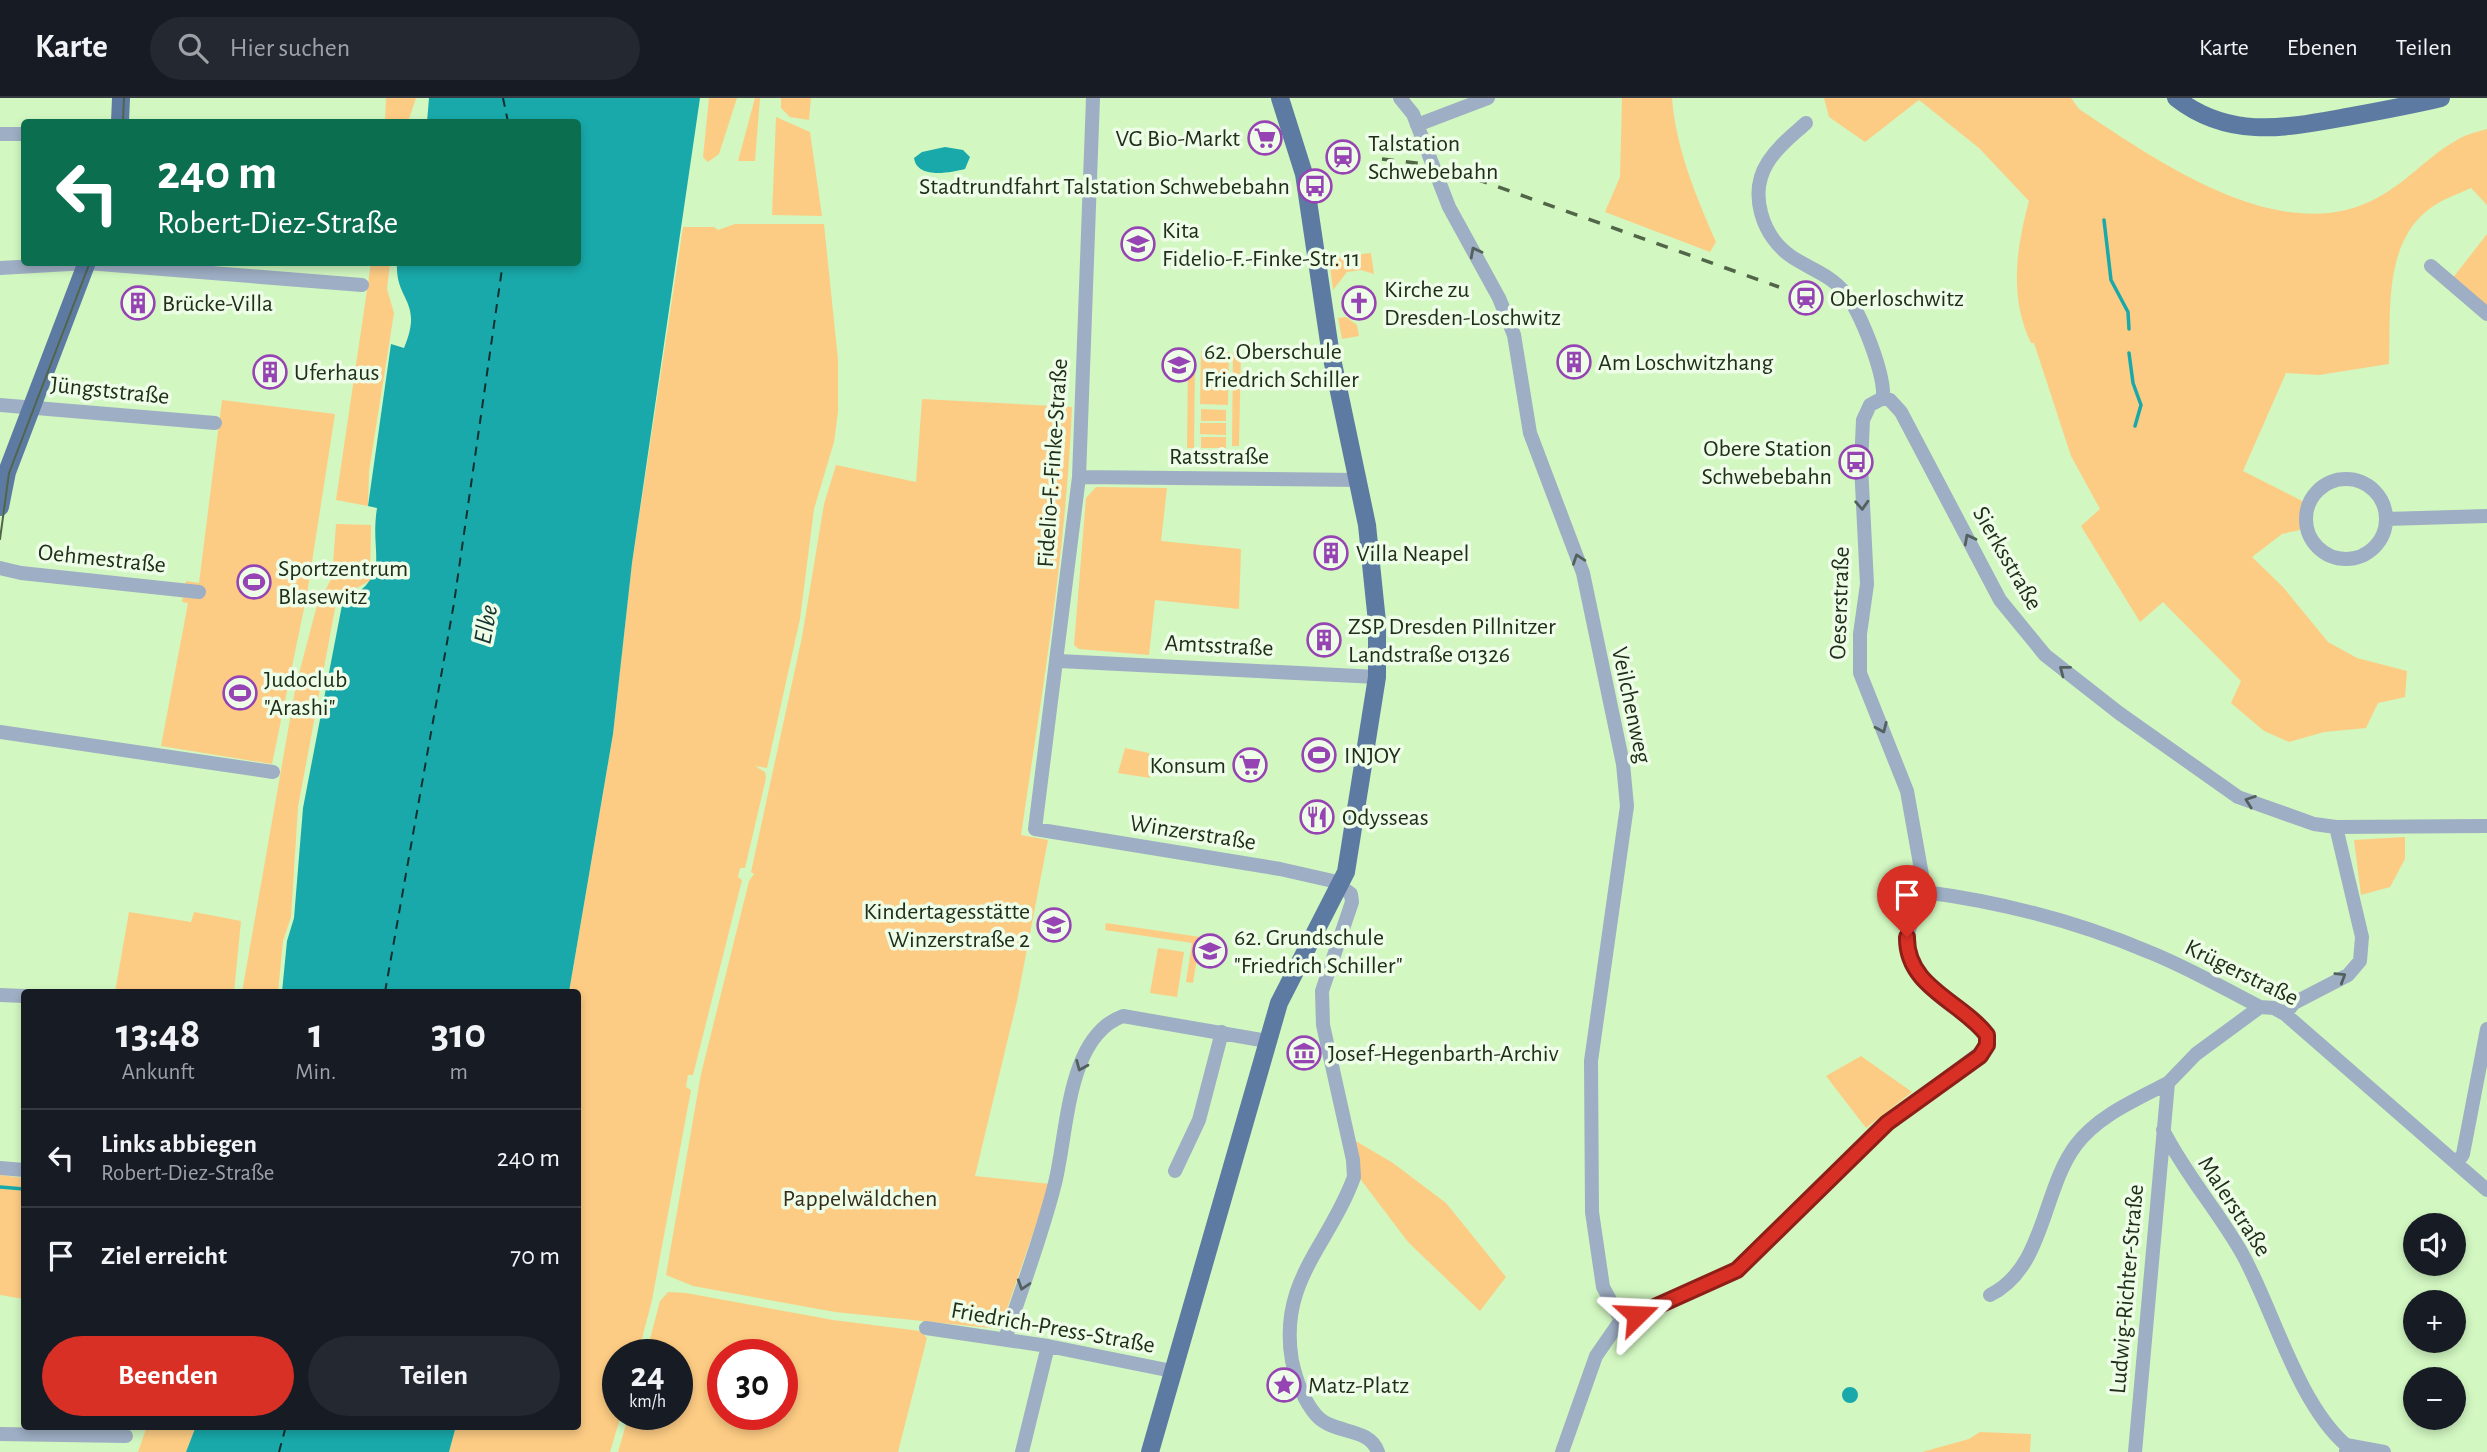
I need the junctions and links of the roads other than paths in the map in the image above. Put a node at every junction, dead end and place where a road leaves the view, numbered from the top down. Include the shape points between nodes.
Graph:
1 (121, 98) edge
2 (1093, 98) edge
3 (1280, 98) edge
4 (1400, 98) edge
5 (1488, 98) edge
6 (2176, 98) edge
7 (2441, 98) edge
8 (120, 119) edge
9 (1806, 123) dead end
10 (1417, 125) junction
11 (0, 134) edge
12 (21, 134) edge
13 (29, 266) edge
14 (86, 266) edge
15 (135, 266) edge
16 (2431, 266) dead end
17 (0, 268) edge
18 (362, 285) dead end
19 (2487, 314) edge
20 (1883, 398) junction
21 (0, 405) edge
22 (33, 406) junction
23 (215, 423) dead end
24 (1079, 477) junction
25 (1359, 480) junction
26 (0, 507) edge
27 (2487, 516) edge
28 (2386, 519) junction
29 (0, 568) edge
30 (200, 592) dead end
31 (1059, 662) junction
32 (1377, 677) junction
33 (0, 732) edge
34 (273, 772) dead end
35 (2487, 826) edge
36 (2336, 827) junction
37 (1035, 830) joint
38 (1341, 885) junction
39 (1925, 892) junction
40 (0, 995) edge
41 (21, 996) edge
42 (2260, 1007) junction
43 (2285, 1014) junction
44 (2487, 1029) edge
45 (1222, 1032) junction
46 (1268, 1041) junction
47 (2168, 1083) junction
48 (2163, 1130) junction
49 (2457, 1163) junction
50 (0, 1168) edge
51 (21, 1170) edge
52 (1175, 1171) dead end
53 (2487, 1190) edge
54 (1990, 1295) dead end
55 (1621, 1320) junction
56 (926, 1328) dead end
57 (1005, 1339) junction
58 (1048, 1346) junction
59 (1172, 1371) junction
60 (0, 1434) edge
61 (125, 1436) dead end
62 (2346, 1449) edge
63 (1022, 1452) edge
64 (1150, 1452) edge
65 (1378, 1452) edge
66 (1562, 1452) edge
67 (2135, 1452) edge
68 (2384, 1452) edge

1 - 8 main road
2 - 24 street, Fidelio-F.-Finke-Straße
3 - 25 main road via 1304,174 1330,349
4 - 10 street, Veilchenweg
5 - 10 street
6 - 7 main road via 2206,117 2253,130 2305,125
9 - 20 street via 1769,160 1758,192 1766,228 1792,257 1831,279 1846,294 1882,374
55 -> 10 street, Veilchenweg via 1603,1287 1592,1212 1591,1061 1627,806 1623,764 1583,573 1530,433 1514,335 1449,207
11 - 12 street
13 - 17 street
14 - 22 main road
15 - 18 street
16 - 19 street
36 -> 20 street, Sierksstraße via 2314,824 2238,797 2045,655 2000,600 1901,412
20 -> 39 street, Oeserstraße via 1870,405 1863,420 1867,584 1860,673 1901,772
21 - 22 street, Jüngststraße
22 - 23 street, Jüngststraße
22 - 26 main road via 7,472
24 - 25 street, Ratsstraße
24 - 31 street, Fidelio-F.-Finke-Straße
25 - 32 main road via 1373,568
27 - 28 street
28 - 28 street via 2378,544 2349,559 2336,558 2319,548 2306,518 2316,493 2333,481 2347,480 2372,489 2384,506
29 - 30 street, Oehmestraße
31 - 32 street, Amtsstraße
31 - 37 street, Fidelio-F.-Finke-Straße
32 - 38 main road via 1359,808
33 - 34 street
35 - 36 street, Sierksstraße
43 -> 36 street via 2294,1003 2348,975 2360,961 2362,937
37 - 38 street, Winzerstraße via 1280,870
38 - 46 main road via 1279,1003
38 - 65 street via 1351,894 1352,902 1326,974 1322,1013 1353,1177 1297,1288 1289,1310 1289,1331 1294,1372 1316,1415 1336,1429 1364,1435
39 - 42 street, Krügerstraße via 2039,915 2136,947
39 - 55 street via 1907,937 1909,957 1929,986 1987,1035 1980,1056 1887,1123 1737,1270
40 - 41 street
42 - 43 street, Krügerstraße
42 - 47 street via 2196,1054
43 - 49 street, Krügerstraße
44 - 49 street via 2463,1154
45 - 46 street
45 - 52 street via 1199,1120
45 -> 57 street via 1123,1016 1105,1024 1095,1038 1072,1087 1055,1185
46 - 59 main road
47 - 48 street
47 - 54 street via 2100,1120 2076,1146 2057,1180 2031,1250 2012,1282
48 - 62 street, Malerstraße via 2191,1181 2243,1256 2320,1419
48 - 67 street, Ludwig-Richter-Straße
49 - 53 street, Krügerstraße
50 - 51 street
55 - 66 street via 1596,1356
56 - 57 street, Friedrich-Press-Straße
57 - 58 street, Friedrich-Press-Straße
58 - 59 street, Friedrich-Press-Straße
58 - 63 street
59 - 64 main road
60 - 61 street
62 - 68 street

